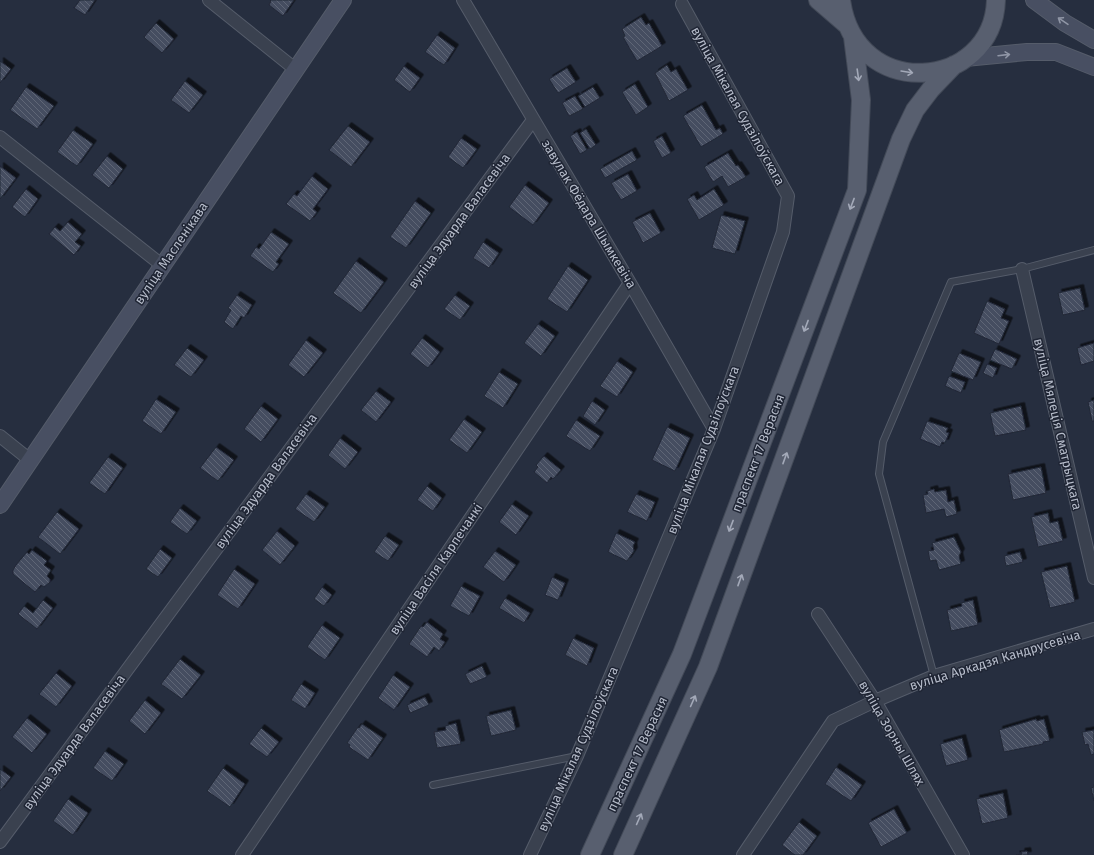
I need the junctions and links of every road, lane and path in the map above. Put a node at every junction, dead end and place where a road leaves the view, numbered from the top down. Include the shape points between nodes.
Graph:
1 (209, 0) edge
2 (343, 0) edge
3 (463, 0) edge
4 (818, 0) edge
5 (841, 0) edge
6 (996, 0) edge
7 (1034, 0) edge
8 (682, 4) dead end
9 (850, 31) junction
10 (1094, 40) edge
11 (959, 62) junction
12 (1094, 67) edge
13 (295, 69) junction
14 (533, 120) junction
15 (0, 137) edge
16 (1094, 250) edge
17 (163, 266) junction
18 (1022, 269) junction
19 (630, 283) junction
20 (714, 429) junction
21 (0, 436) edge
22 (30, 460) junction
23 (0, 505) edge
24 (1094, 578) edge
25 (818, 614) dead end
26 (1094, 629) edge
27 (934, 676) junction
28 (875, 701) junction
29 (577, 756) junction
30 (433, 785) dead end
31 (0, 842) edge
32 (242, 855) edge
33 (530, 855) edge
34 (590, 855) edge
35 (623, 855) edge
36 (743, 855) edge
37 (963, 855) edge

1 - 13 street
2 - 13 main road, вуліца Масленікава
3 - 14 street, завулак Фёдара Шымкевіча
4 - 9 main road
5 - 9 main road, праспект 17 Верасня
6 - 11 main road, праспект 17 Верасня via 989,29 978,45
10 -> 7 main road
8 - 20 street, вуліца Мікалая Судзілоўскага via 788,196 783,232
9 -> 11 main road via 869,56 898,70 917,74 929,73
9 -> 34 main road, праспект 17 Верасня via 861,100 857,190 682,654
11 -> 12 main road via 1027,52 1056,52
35 -> 11 main road, праспект 17 Верасня via 708,667 901,139 915,110 931,89
13 - 17 main road, вуліца Масленікава
14 - 19 street, завулак Фёдара Шымкевіча
14 - 31 street, вуліца Эдуарда Валасевіча
15 - 17 street
16 - 18 lane
17 - 22 main road, вуліца Масленікава
18 - 24 street, вуліца Мялеція Сматрыцкага
18 - 27 lane via 951,282 883,442 879,474
19 - 20 street, завулак Фёдара Шымкевіча
19 - 32 street, вуліца Васіля Карпечанкі
20 - 29 street, вуліца Мікалая Судзілоўскага
21 - 22 street
22 - 23 main road, вуліца Масленікава
25 - 28 street, вуліца Зорны Шлях
26 - 27 street, вуліца Аркадзя Кандрусевіча
27 - 28 street, вуліца Аркадзя Кандрусевіча
28 - 36 street via 833,721
28 - 37 street, вуліца Зорны Шлях
29 - 30 lane
29 - 33 street, вуліца Мікалая Судзілоўскага

